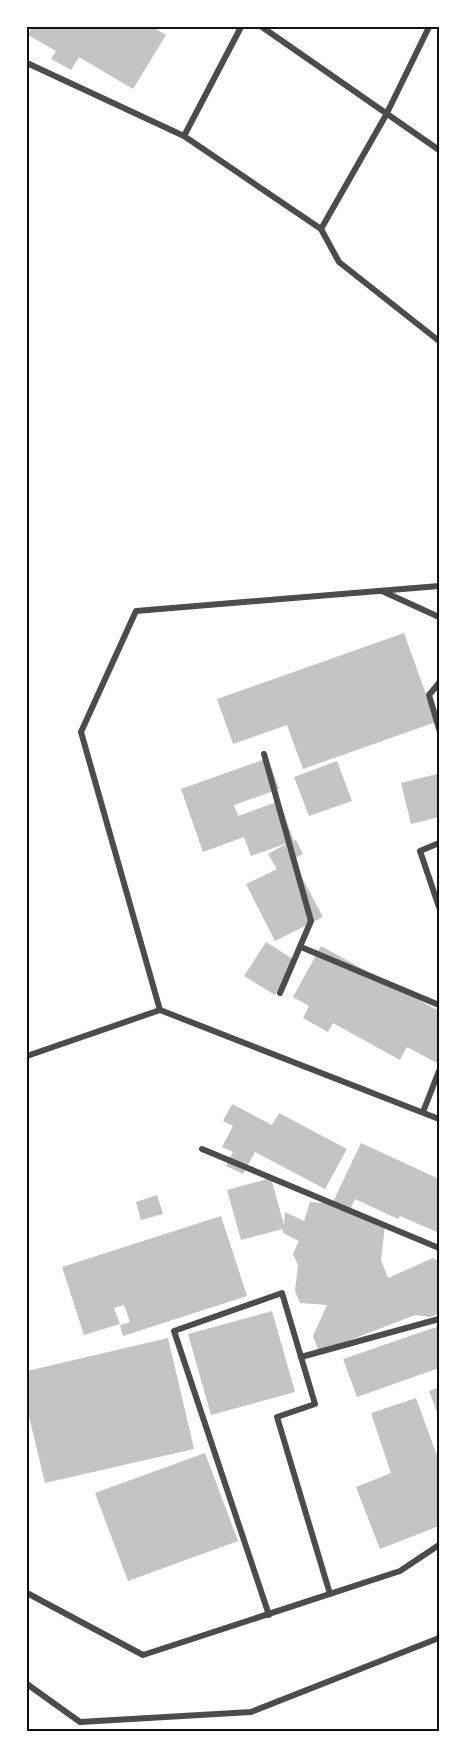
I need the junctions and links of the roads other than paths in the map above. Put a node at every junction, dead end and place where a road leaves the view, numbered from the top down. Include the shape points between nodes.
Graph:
1 (241, 27) edge
2 (262, 27) edge
3 (429, 27) edge
4 (27, 63) edge
5 (386, 115) junction
6 (184, 136) junction
7 (439, 150) edge
8 (321, 229) junction
9 (439, 341) edge
10 (439, 586) edge
11 (382, 591) junction
12 (439, 617) edge
13 (439, 682) edge
14 (439, 729) edge
15 (264, 754) dead end
16 (439, 843) edge
17 (439, 907) edge
18 (301, 946) junction
19 (280, 993) dead end
20 (439, 1005) edge
21 (160, 1010) junction
22 (27, 1056) edge
23 (439, 1071) edge
24 (423, 1112) junction
25 (439, 1119) edge
26 (202, 1149) dead end
27 (439, 1248) edge
28 (439, 1319) edge
29 (301, 1357) junction
30 (439, 1545) edge
31 (27, 1593) edge
32 (330, 1594) junction
33 (269, 1615) junction
34 (439, 1638) edge
35 (27, 1684) edge

1 - 6 street
2 - 5 street
3 - 5 street
4 - 6 street
5 - 7 street
5 - 8 street
6 - 8 street
8 - 9 street via 339,262
10 - 11 street
11 - 12 street
11 - 21 street via 136,611 81,732
13 - 14 street via 429,695
15 - 18 street via 311,921
16 - 17 street via 420,851
18 - 19 street
18 - 20 street
21 - 22 street
21 - 24 street
23 - 24 street
24 - 25 street
26 - 27 street
28 - 29 street
29 - 32 street via 315,1404 277,1417
29 - 33 street via 282,1293 174,1331
30 - 32 street via 400,1570
31 - 33 street via 143,1655
32 - 33 street
34 - 35 street via 251,1712 80,1722

